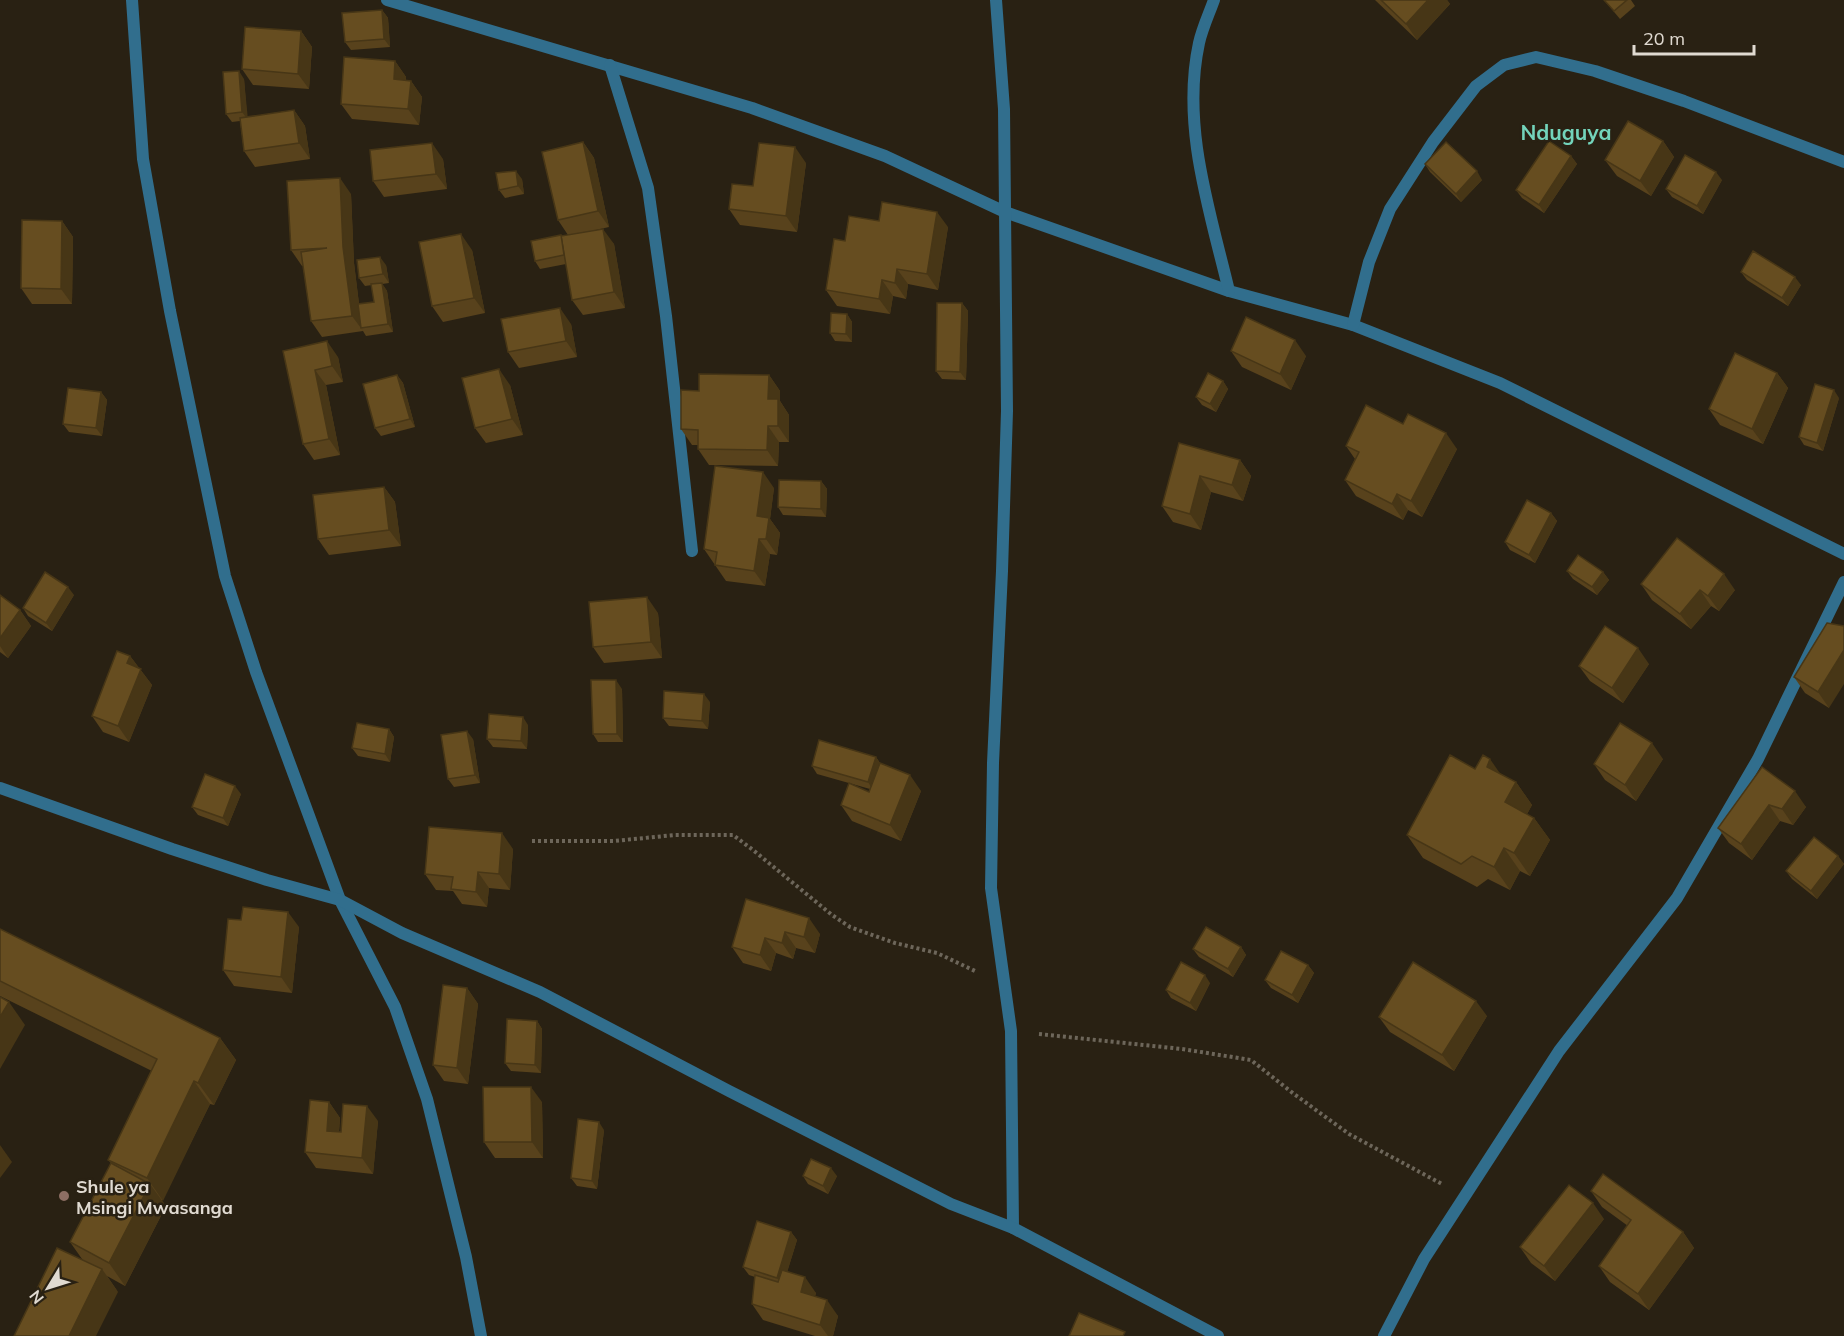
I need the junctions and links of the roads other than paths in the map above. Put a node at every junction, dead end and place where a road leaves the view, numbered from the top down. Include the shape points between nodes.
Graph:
1 (132, 0) edge
2 (387, 0) edge
3 (996, 0) edge
4 (1214, 0) edge
5 (610, 65) junction
6 (1844, 162) edge
7 (1005, 212) junction
8 (1228, 291) junction
9 (1353, 325) junction
10 (692, 551) dead end
11 (1844, 554) edge
12 (1844, 582) edge
13 (0, 788) edge
14 (340, 900) junction
15 (1013, 1228) junction
16 (481, 1336) edge
17 (1218, 1336) edge
18 (1384, 1336) edge

1 - 14 street via 143,159 225,576
2 - 5 street
3 - 7 street via 1004,109
4 - 8 street via 1199,42 1193,85 1196,140
5 - 7 street via 752,108 885,156
5 - 10 street via 648,189
6 - 9 street via 1595,71 1536,57 1504,65 1476,86 1433,142 1390,209 1369,262
7 - 8 street
7 - 15 street via 1007,411 992,876 1011,1031
8 - 9 street
9 - 11 street via 1500,383
12 - 18 street via 1758,759 1677,898 1558,1051 1424,1259
13 - 14 street via 172,849
14 - 15 street via 402,933 540,992 951,1204
14 - 16 street via 394,1007 427,1100
15 - 17 street

